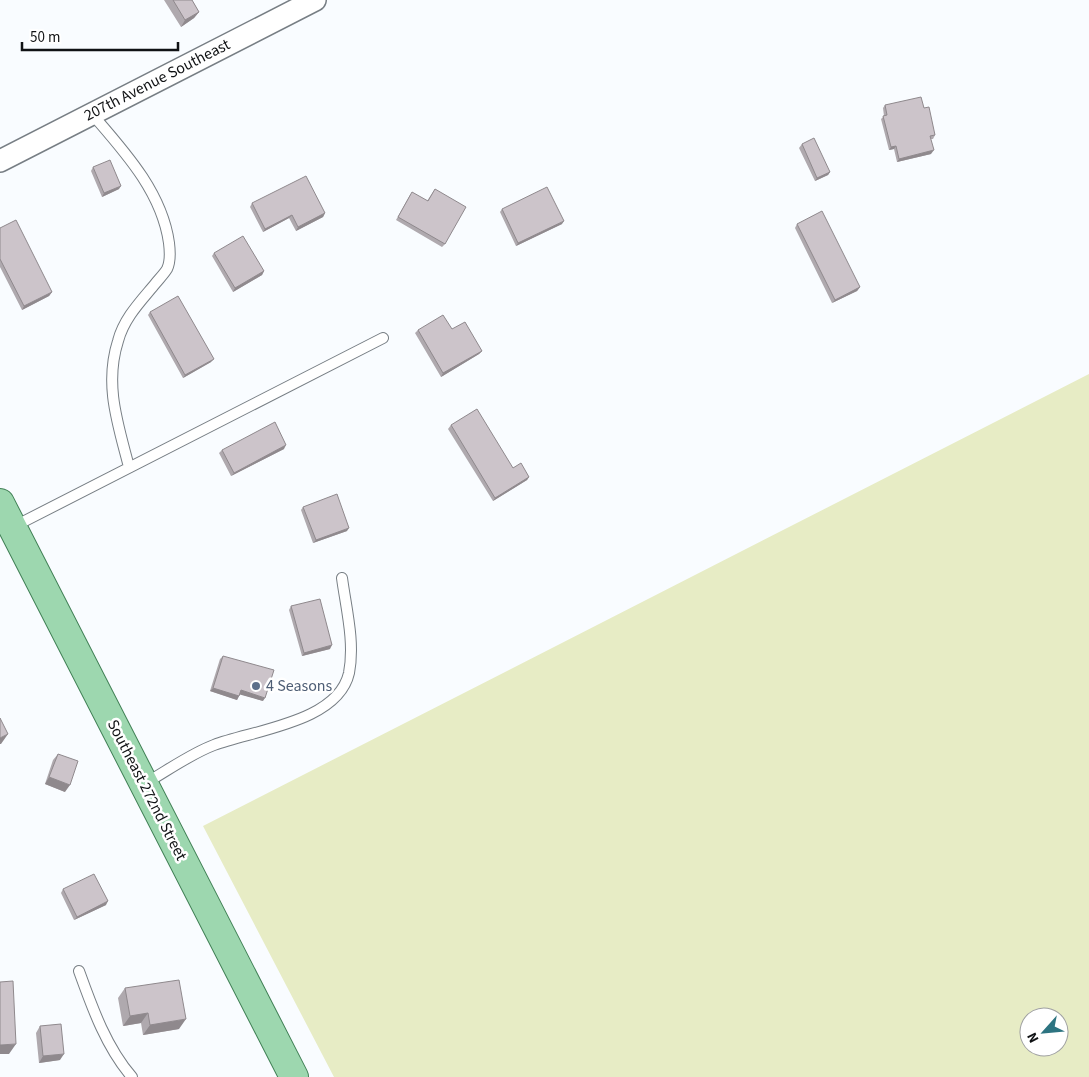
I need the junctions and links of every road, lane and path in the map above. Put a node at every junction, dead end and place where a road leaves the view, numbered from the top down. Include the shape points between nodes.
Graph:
1 (315, 0) edge
2 (92, 114) junction
3 (0, 161) edge
4 (383, 338) dead end
5 (129, 467) junction
6 (0, 503) edge
7 (12, 527) junction
8 (342, 578) dead end
9 (143, 784) junction
10 (79, 970) dead end
11 (132, 1077) edge
12 (294, 1077) edge

1 - 2 street, 207th Avenue Southeast
2 - 3 street, 207th Avenue Southeast
2 - 5 lane via 136,167 157,203 167,232 170,255 167,268 132,312 118,340 111,378 114,410
4 - 5 lane
5 - 7 lane
6 - 7 main road, Southeast 272nd Street
7 - 9 main road, Southeast 272nd Street
8 - 9 lane via 351,650 348,673 339,694 313,714 213,745
9 - 12 main road, Southeast 272nd Street
10 - 11 lane via 95,1015

